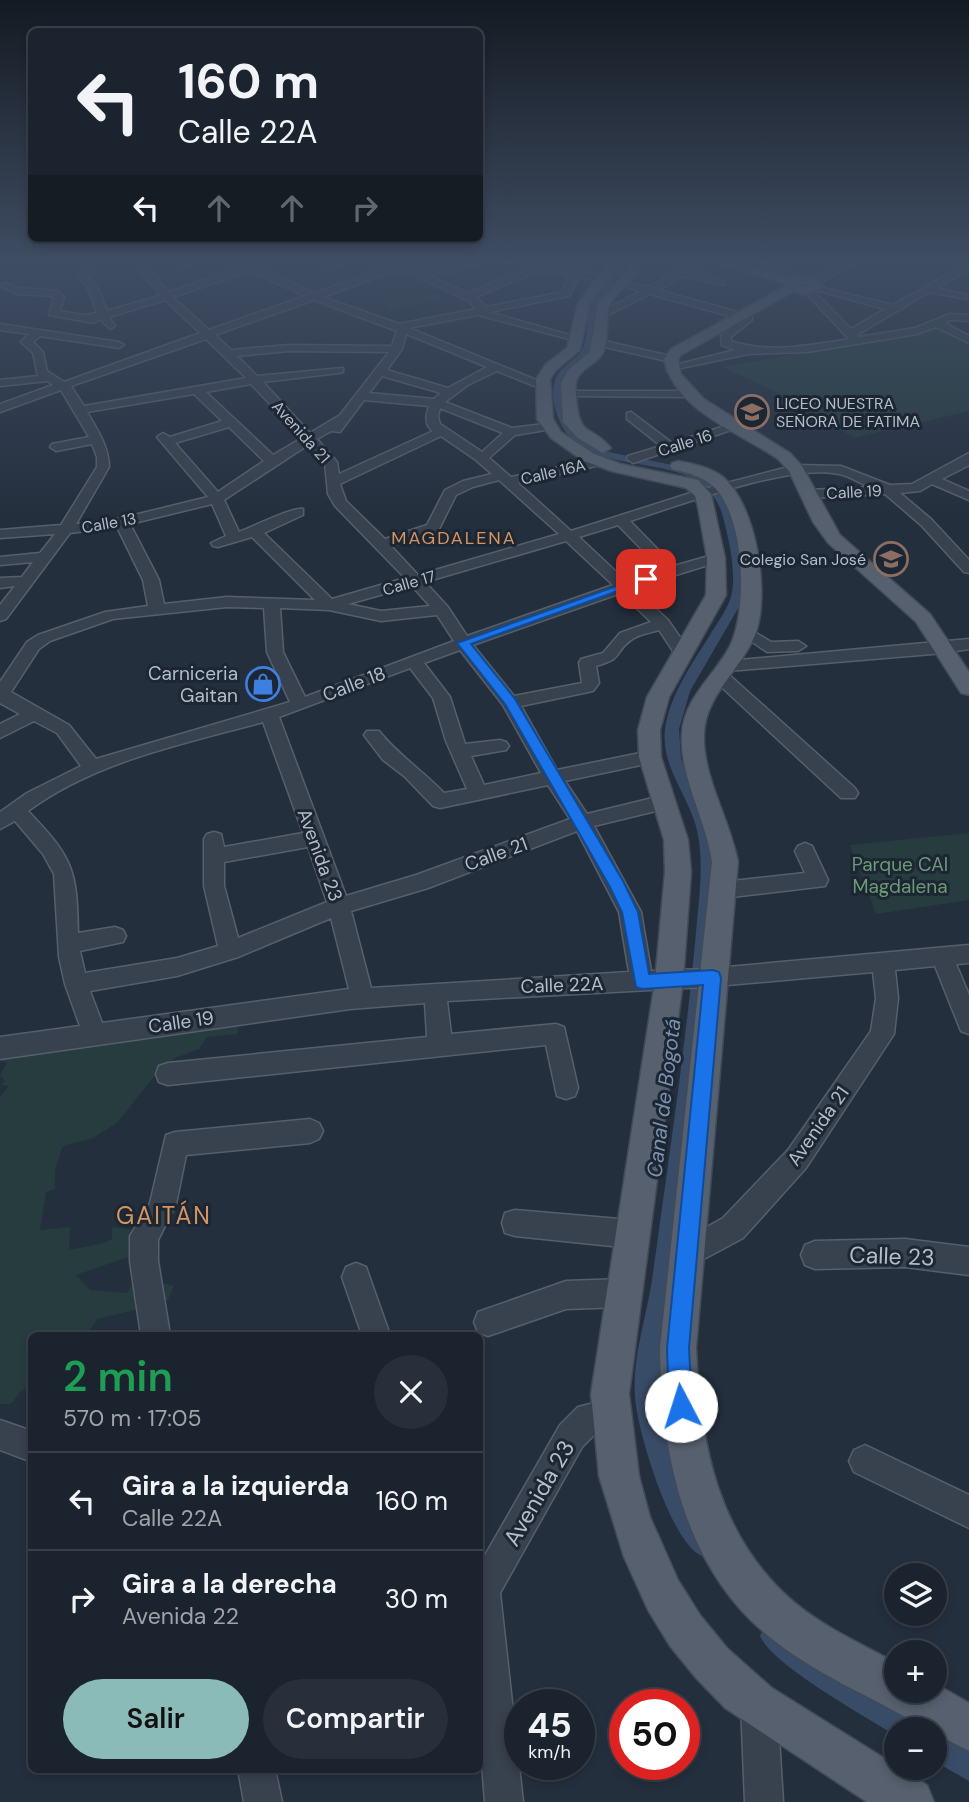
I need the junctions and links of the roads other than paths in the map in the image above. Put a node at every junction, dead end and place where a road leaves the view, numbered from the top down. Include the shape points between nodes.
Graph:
1 (31, 347) edge
2 (122, 347) edge
3 (175, 347) edge
4 (222, 347) edge
5 (449, 347) edge
6 (574, 347) edge
7 (598, 347) edge
8 (614, 347) edge
9 (695, 347) edge
10 (730, 347) edge
11 (814, 347) edge
12 (397, 349) joint
13 (748, 351) junction
14 (229, 353) junction
15 (469, 355) junction
16 (141, 359) junction
17 (451, 361) dead end
18 (671, 364) junction
19 (497, 367) junction
20 (338, 370) dead end
21 (382, 372) junction
22 (48, 378) junction
23 (253, 380) junction
24 (0, 383) edge
25 (542, 386) junction
26 (65, 387) junction
27 (196, 389) junction
28 (449, 392) junction
29 (568, 394) junction
30 (688, 394) junction
31 (362, 396) junction
32 (437, 403) junction
33 (0, 408) edge
34 (79, 410) junction
35 (631, 416) dead end
36 (344, 418) junction
37 (231, 422) junction
38 (548, 426) junction
39 (737, 426) junction
40 (441, 432) junction
41 (511, 432) junction
42 (96, 439) junction
43 (309, 440) junction
44 (56, 447) dead end
45 (671, 447) junction
46 (320, 450) junction
47 (481, 457) junction
48 (633, 459) junction
49 (600, 461) junction
50 (266, 465) junction
51 (796, 469) junction
52 (504, 480) junction
53 (933, 480) junction
54 (214, 481) junction
55 (333, 482) junction
56 (894, 489) junction
57 (714, 491) junction
58 (810, 495) junction
59 (969, 496) edge
60 (216, 499) junction
61 (298, 512) dead end
62 (621, 520) junction
63 (122, 522) junction
64 (65, 530) junction
65 (254, 531) junction
66 (0, 534) edge
67 (569, 536) junction
68 (234, 537) junction
69 (218, 543) dead end
70 (382, 544) junction
71 (43, 557) junction
72 (716, 558) junction
73 (0, 561) edge
74 (969, 569) edge
75 (671, 571) junction
76 (26, 580) junction
77 (416, 581) junction
78 (0, 583) edge
79 (620, 587) junction
80 (272, 603) junction
81 (329, 605) junction
82 (157, 610) junction
83 (442, 610) junction
84 (0, 617) edge
85 (662, 623) junction
86 (746, 632) junction
87 (940, 641) junction
88 (969, 642) edge
89 (463, 643) junction
90 (910, 644) junction
91 (683, 653) junction
92 (412, 662) junction
93 (724, 671) junction
94 (969, 688) edge
95 (510, 702) junction
96 (300, 704) junction
97 (34, 714) junction
98 (263, 715) junction
99 (0, 732) edge
100 (373, 735) dead end
101 (500, 746) dead end
102 (461, 751) junction
103 (650, 757) junction
104 (91, 766) junction
105 (552, 777) junction
106 (478, 792) junction
107 (848, 793) dead end
108 (665, 802) junction
109 (7, 815) edge
110 (582, 821) junction
111 (307, 840) junction
112 (805, 852) dead end
113 (723, 890) junction
114 (334, 908) junction
115 (115, 936) dead end
116 (68, 944) junction
117 (230, 951) junction
118 (969, 954) edge
119 (942, 956) junction
120 (883, 962) junction
121 (681, 980) junction
122 (76, 984) junction
123 (435, 993) junction
124 (357, 999) junction
125 (969, 1024) edge
126 (94, 1034) junction
127 (440, 1046) junction
128 (0, 1048) edge
129 (168, 1074) dead end
130 (566, 1088) dead end
131 (310, 1131) dead end
132 (515, 1223) dead end
133 (631, 1234) junction
134 (689, 1253) junction
135 (815, 1255) dead end
136 (969, 1261) edge
137 (356, 1277) dead end
138 (622, 1293) junction
139 (488, 1322) dead end
140 (155, 1332) edge
141 (375, 1332) edge
142 (610, 1414) junction
143 (0, 1435) edge
144 (28, 1446) edge
145 (865, 1461) dead end
146 (969, 1512) edge
147 (713, 1526) joint
148 (483, 1585) edge
149 (483, 1607) edge
150 (884, 1679) edge
151 (926, 1703) edge
152 (759, 1705) junction
153 (969, 1728) edge
154 (257, 1773) edge
155 (263, 1802) edge
156 (504, 1802) edge
157 (764, 1802) edge
158 (910, 1802) edge

1 - 22 street via 38,352 40,369
2 - 16 street
3 - 16 street
4 - 14 street, Avenida 21
5 - 15 street
6 - 25 main road via 546,373
7 - 29 main road via 594,357 571,376
8 - 18 street
9 - 18 main road
10 - 13 street
11 - 13 street
12 - 14 street via 289,348
12 - 21 street
13 - 18 street
14 - 23 street, Avenida 21
15 - 17 street
15 - 19 street
16 - 26 street
18 - 30 main road via 673,376
19 - 25 street
19 - 28 street
20 - 23 street
21 - 28 street
21 - 31 street
22 - 24 street
22 - 26 street
23 - 27 street
23 - 43 street, Avenida 21
25 - 38 main road
26 - 33 street
26 - 34 street
27 - 34 street
27 - 37 street
28 - 32 street
29 - 30 street
29 - 48 main road via 576,429 602,447
30 - 39 main road
31 - 32 street
31 - 36 street
32 - 40 street via 431,419
32 - 41 street
34 - 42 street
35 - 45 street
36 - 43 street
36 - 46 street
37 - 50 street
37 - 54 street via 165,439
38 - 41 street
38 - 49 main road via 568,445
39 - 45 street, Calle 16
39 - 51 main road via 769,444
40 - 47 street
40 - 55 street
41 - 47 street
42 - 44 street
42 - 64 street via 103,467
43 - 46 street, Avenida 21
43 - 50 street
45 - 48 street, Calle 16
46 - 55 street, Avenida 21 via 331,462
47 - 52 street
48 - 57 main road via 695,469 711,476
49 - 52 street, Calle 16A
49 - 57 main road
50 - 54 street
50 - 60 street
51 - 56 street, Calle 17 via 833,468
51 - 57 street, Calle 17
51 - 58 main road
52 - 67 street
52 - 70 street, Calle 16A via 450,493 433,528
53 - 56 street, Calle 19 via 915,488
53 - 56 street, Calle 19 via 969,457
53 - 59 street
54 - 60 street
55 - 70 street, Avenida 21 via 340,503
56 - 58 street, Calle 19
56 - 74 street
57 - 62 street, Calle 17
57 - 72 main road
57 - 86 main road via 737,512 752,574
58 - 87 main road via 834,539 911,607
60 - 63 street, Calle 13
60 - 68 street
61 - 65 street
62 - 67 street, Calle 17
62 - 75 street
63 - 64 street, Calle 13
63 - 82 street via 151,580
64 - 66 street, Calle 13
64 - 71 street
65 - 68 street
65 - 81 street
67 - 77 street, Calle 17
67 - 79 street
68 - 69 street
70 - 77 street, Avenida 21
71 - 73 street
71 - 76 street
72 - 75 street, Calle 18
72 - 91 main road via 716,595
75 - 79 street, Calle 18
76 - 78 street
76 - 84 street
77 - 81 street, Calle 17
77 - 83 street, Avenida 21
79 - 85 street
79 - 89 street, Calle 18
80 - 81 street, Calle 17
80 - 82 street, Calle 17 via 227,602
80 - 96 street via 275,652
81 - 83 street via 381,617
82 - 97 street, Calle 17 via 111,615 33,646 2,692 6,699
83 - 89 street, Avenida 21
85 - 91 street
85 - 95 street via 631,632 620,639 609,657 587,663 591,683 587,687
86 - 90 street via 756,642 776,648
86 - 93 main road
87 - 88 street
87 - 90 street
87 - 94 main road
89 - 92 street, Calle 18
89 - 95 street, Avenida 21
90 - 93 street
91 - 103 main road via 653,710
92 - 96 street, Calle 18
92 - 102 street via 441,697
93 - 107 street
93 - 113 main road via 701,702 693,734 723,848
95 - 105 street, Avenida 21
96 - 98 street, Calle 18
97 - 99 street
97 - 104 street via 63,729
98 - 104 street, Calle 18
98 - 111 street, Avenida 23
100 - 106 street via 389,757 411,771 440,801
101 - 102 street
102 - 106 street
103 - 105 street
103 - 108 main road
104 - 109 street, Calle 18
105 - 106 street
105 - 110 street, Avenida 21
108 - 110 street, Calle 21
108 - 121 main road via 678,862
109 - 116 street via 47,844 60,864 68,886
110 - 114 street, Calle 21
110 - 121 street, Avenida 21 via 630,912
111 - 114 street, Avenida 23
111 - 117 street via 214,847 214,886
112 - 113 street via 818,880
113 - 121 main road
114 - 117 street, Calle 21
114 - 124 street, Avenida 23
115 - 116 street
116 - 122 street
117 - 122 street, Calle 21 via 177,967
118 - 119 street, Calle 22A
119 - 120 street, Calle 22A
119 - 125 street
120 - 121 street, Calle 22A
120 - 134 street, Avenida 21 via 887,998 882,1034 797,1159 733,1227
121 - 123 street, Calle 22A
121 - 133 main road
121 - 134 main road
122 - 126 street
123 - 124 street, Calle 22A
123 - 127 street
124 - 126 street, Calle 19
126 - 128 street, Calle 19
127 - 129 street
127 - 130 street via 556,1034
131 - 140 street via 175,1144 164,1205 144,1236
132 - 133 street
133 - 138 main road
134 - 147 main road via 678,1348 679,1389 690,1464
135 - 136 street, Calle 23 via 905,1253
137 - 141 street
138 - 139 street via 566,1295
138 - 142 main road
142 - 148 street, Avenida 23 via 589,1418 571,1436
142 - 152 main road via 620,1483 652,1572 704,1653
143 - 144 street
145 - 146 street
147 - 150 main road via 739,1573 780,1618
149 - 156 street, Avenida 23
151 - 153 main road
152 - 157 street
152 - 158 main road
154 - 155 street

